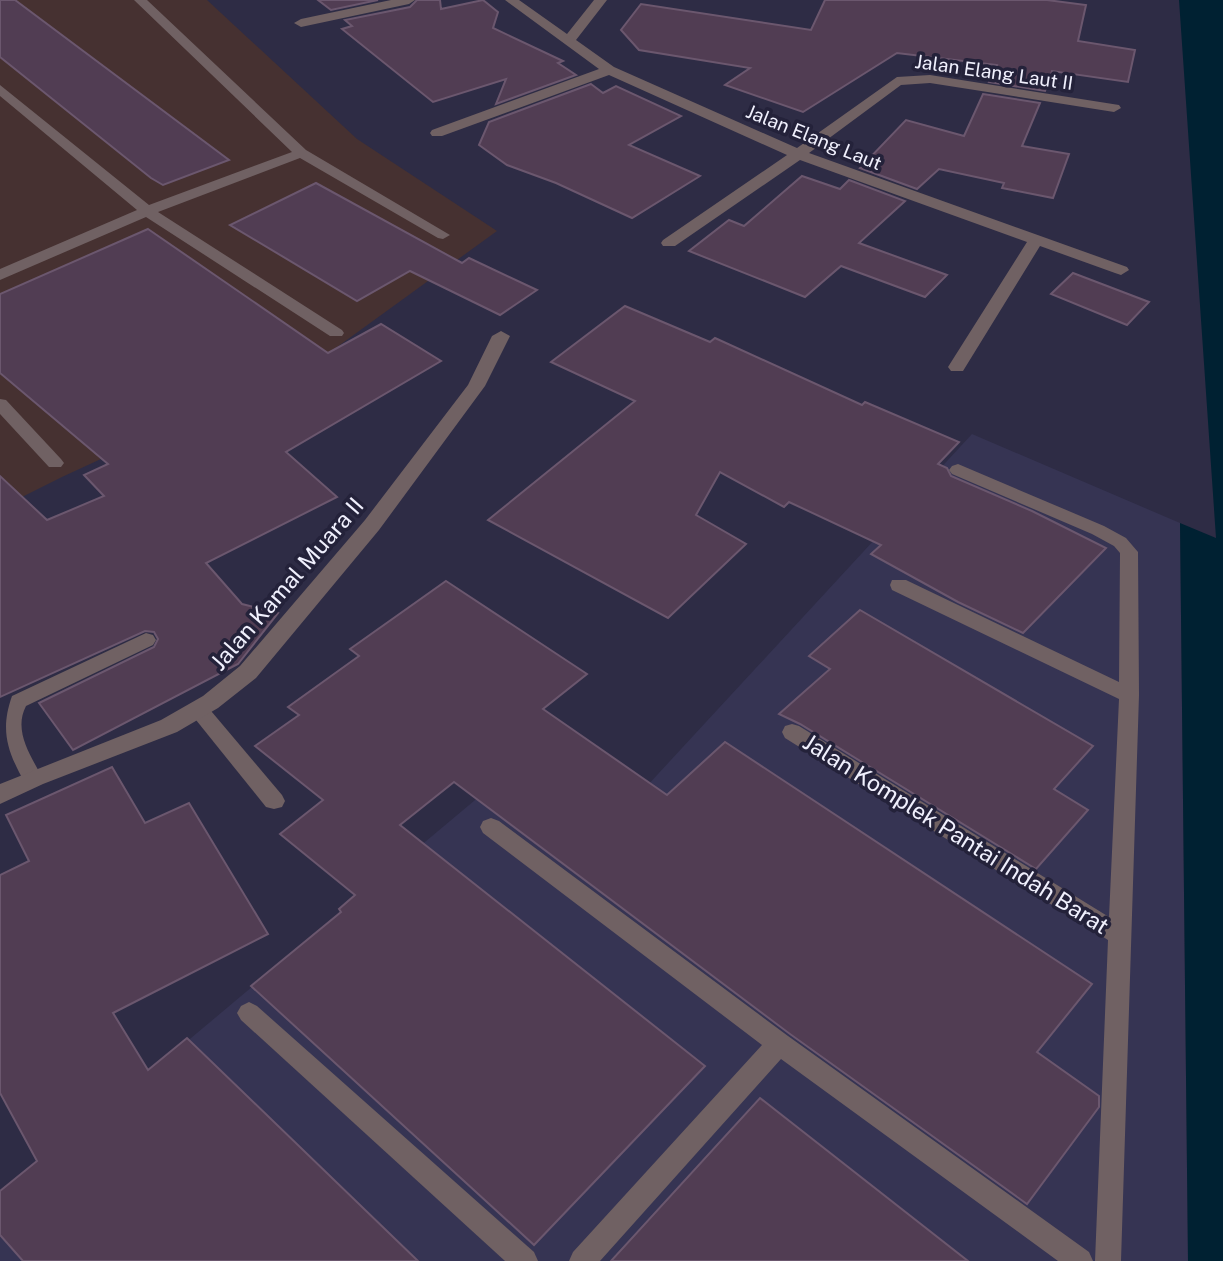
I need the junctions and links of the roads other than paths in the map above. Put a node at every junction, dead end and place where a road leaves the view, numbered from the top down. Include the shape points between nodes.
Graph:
1 (409, 0) edge
2 (511, 0) edge
3 (601, 0) edge
4 (137, 2) edge
5 (301, 23) dead end
6 (567, 42) junction
7 (610, 70) junction
8 (0, 89) edge
9 (1114, 108) dead end
10 (437, 133) dead end
11 (301, 153) junction
12 (798, 154) junction
13 (147, 211) junction
14 (443, 235) dead end
15 (1035, 241) junction
16 (669, 243) dead end
17 (1121, 270) dead end
18 (0, 275) edge
19 (336, 333) dead end
20 (500, 336) dead end
21 (957, 367) dead end
22 (0, 404) edge
23 (55, 463) dead end
24 (958, 470) dead end
25 (899, 585) dead end
26 (146, 640) dead end
27 (1129, 695) junction
28 (199, 710) junction
29 (792, 732) dead end
30 (32, 777) junction
31 (0, 795) edge
32 (274, 802) dead end
33 (491, 827) dead end
34 (1121, 936) junction
35 (249, 1013) dead end
36 (779, 1044) junction
37 (525, 1261) edge
38 (582, 1261) edge
39 (1080, 1261) edge
40 (1108, 1261) edge

1 - 5 street
2 - 6 street, Jalan Elang Laut
3 - 6 street
4 - 11 lane
6 - 7 street, Jalan Elang Laut
7 - 10 street
7 - 12 street, Jalan Elang Laut
8 - 13 lane
9 - 12 street, Jalan Elang Laut II via 930,79 904,79
11 - 13 lane
11 - 14 lane
12 - 15 street, Jalan Elang Laut
12 - 16 street, Jalan Elang Laut II
13 - 18 lane
13 - 19 lane
15 - 17 street, Jalan Elang Laut
15 - 21 street
20 - 28 street, Jalan Kamal Muara II via 476,386 372,524 248,673
22 - 23 lane
24 - 27 lane, Jalan Komplek Pantai Indah Barat via 1098,530 1120,541 1129,552
25 - 27 lane
26 - 30 lane via 11,709 9,734
27 - 34 lane, Jalan Komplek Pantai Indah Barat
28 - 30 street, Jalan Kamal Muara II via 139,740
28 - 32 lane
29 - 34 lane, Jalan Komplek Pantai Indah Barat
30 - 31 street, Jalan Kamal Muara II
33 - 36 lane
34 - 40 lane, Jalan Komplek Pantai Indah Barat
35 - 37 lane
36 - 38 lane
36 - 39 lane

